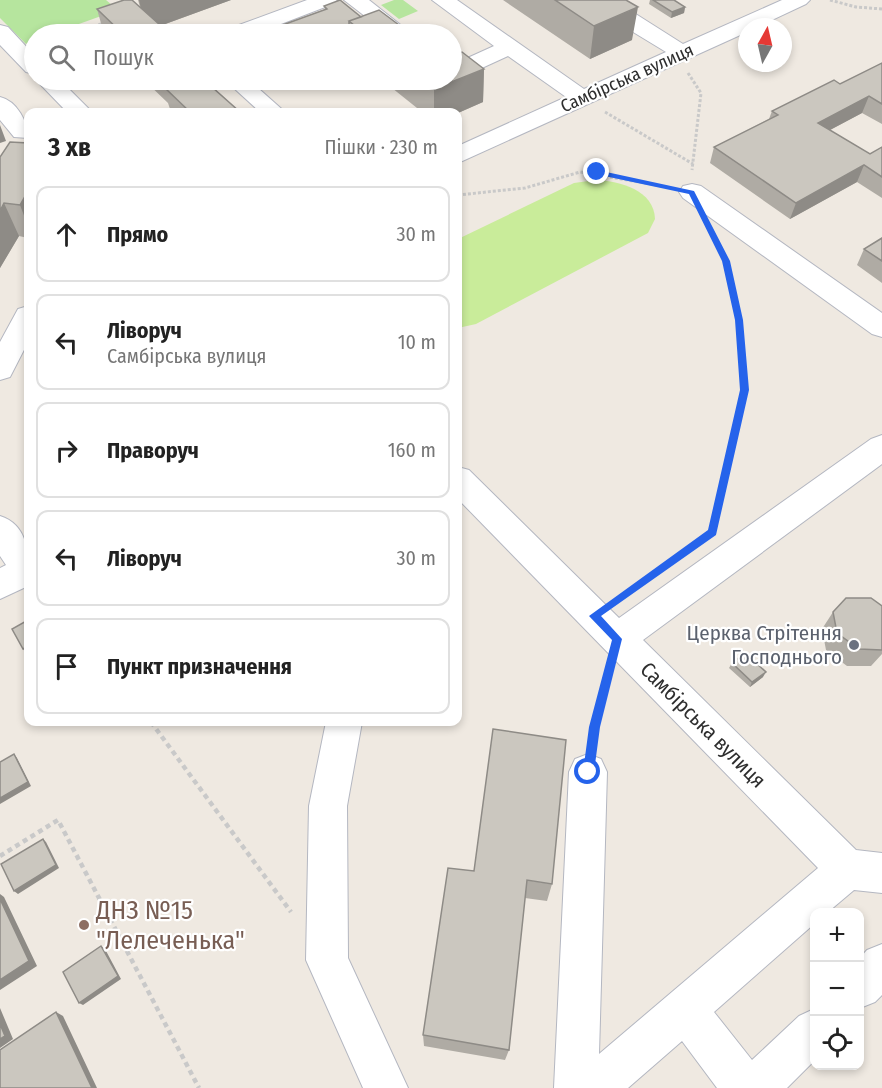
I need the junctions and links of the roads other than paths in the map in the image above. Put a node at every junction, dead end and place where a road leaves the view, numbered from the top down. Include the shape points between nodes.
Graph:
1 (326, 0) edge
2 (355, 0) edge
3 (443, 0) edge
4 (581, 0) edge
5 (798, 0) edge
6 (262, 24) edge
7 (387, 24) edge
8 (0, 33) edge
9 (509, 47) junction
10 (682, 53) junction
11 (24, 57) edge
12 (462, 68) edge
13 (57, 90) edge
14 (248, 90) edge
15 (582, 98) junction
16 (0, 104) edge
17 (76, 108) edge
18 (268, 108) edge
19 (22, 132) dead end
20 (462, 153) edge
21 (692, 192) road end
22 (24, 324) edge
23 (882, 327) edge
24 (0, 369) edge
25 (882, 447) edge
26 (462, 483) edge
27 (0, 529) edge
28 (24, 564) edge
29 (24, 572) edge
30 (0, 585) edge
31 (617, 639) junction
32 (343, 726) edge
33 (588, 772) road end
34 (865, 871) edge
35 (882, 965) edge
36 (864, 983) edge
37 (686, 1010) junction
38 (810, 1034) edge
39 (386, 1088) edge
40 (576, 1088) edge
41 (594, 1088) edge
42 (745, 1088) edge
43 (755, 1088) edge

1 - 6 street
2 - 7 street
3 - 9 street
4 - 10 street via 623,16
5 - 10 street, Самбірська вулиця
8 - 11 street
9 - 12 street
9 - 15 street
10 - 15 street, Самбірська вулиця
13 - 17 street
14 - 18 street
15 - 20 street, Самбірська вулиця
16 - 19 street
21 - 23 street
22 - 24 street
25 - 31 street
26 - 31 street, Самбірська вулиця
27 - 28 street
29 - 30 street
31 - 34 street, Самбірська вулиця
32 - 39 street via 328,806 327,960
33 - 40 street
34 - 37 street, Самбірська вулиця
35 - 36 street
37 - 41 street, Самбірська вулиця
37 - 42 street
38 - 43 street

